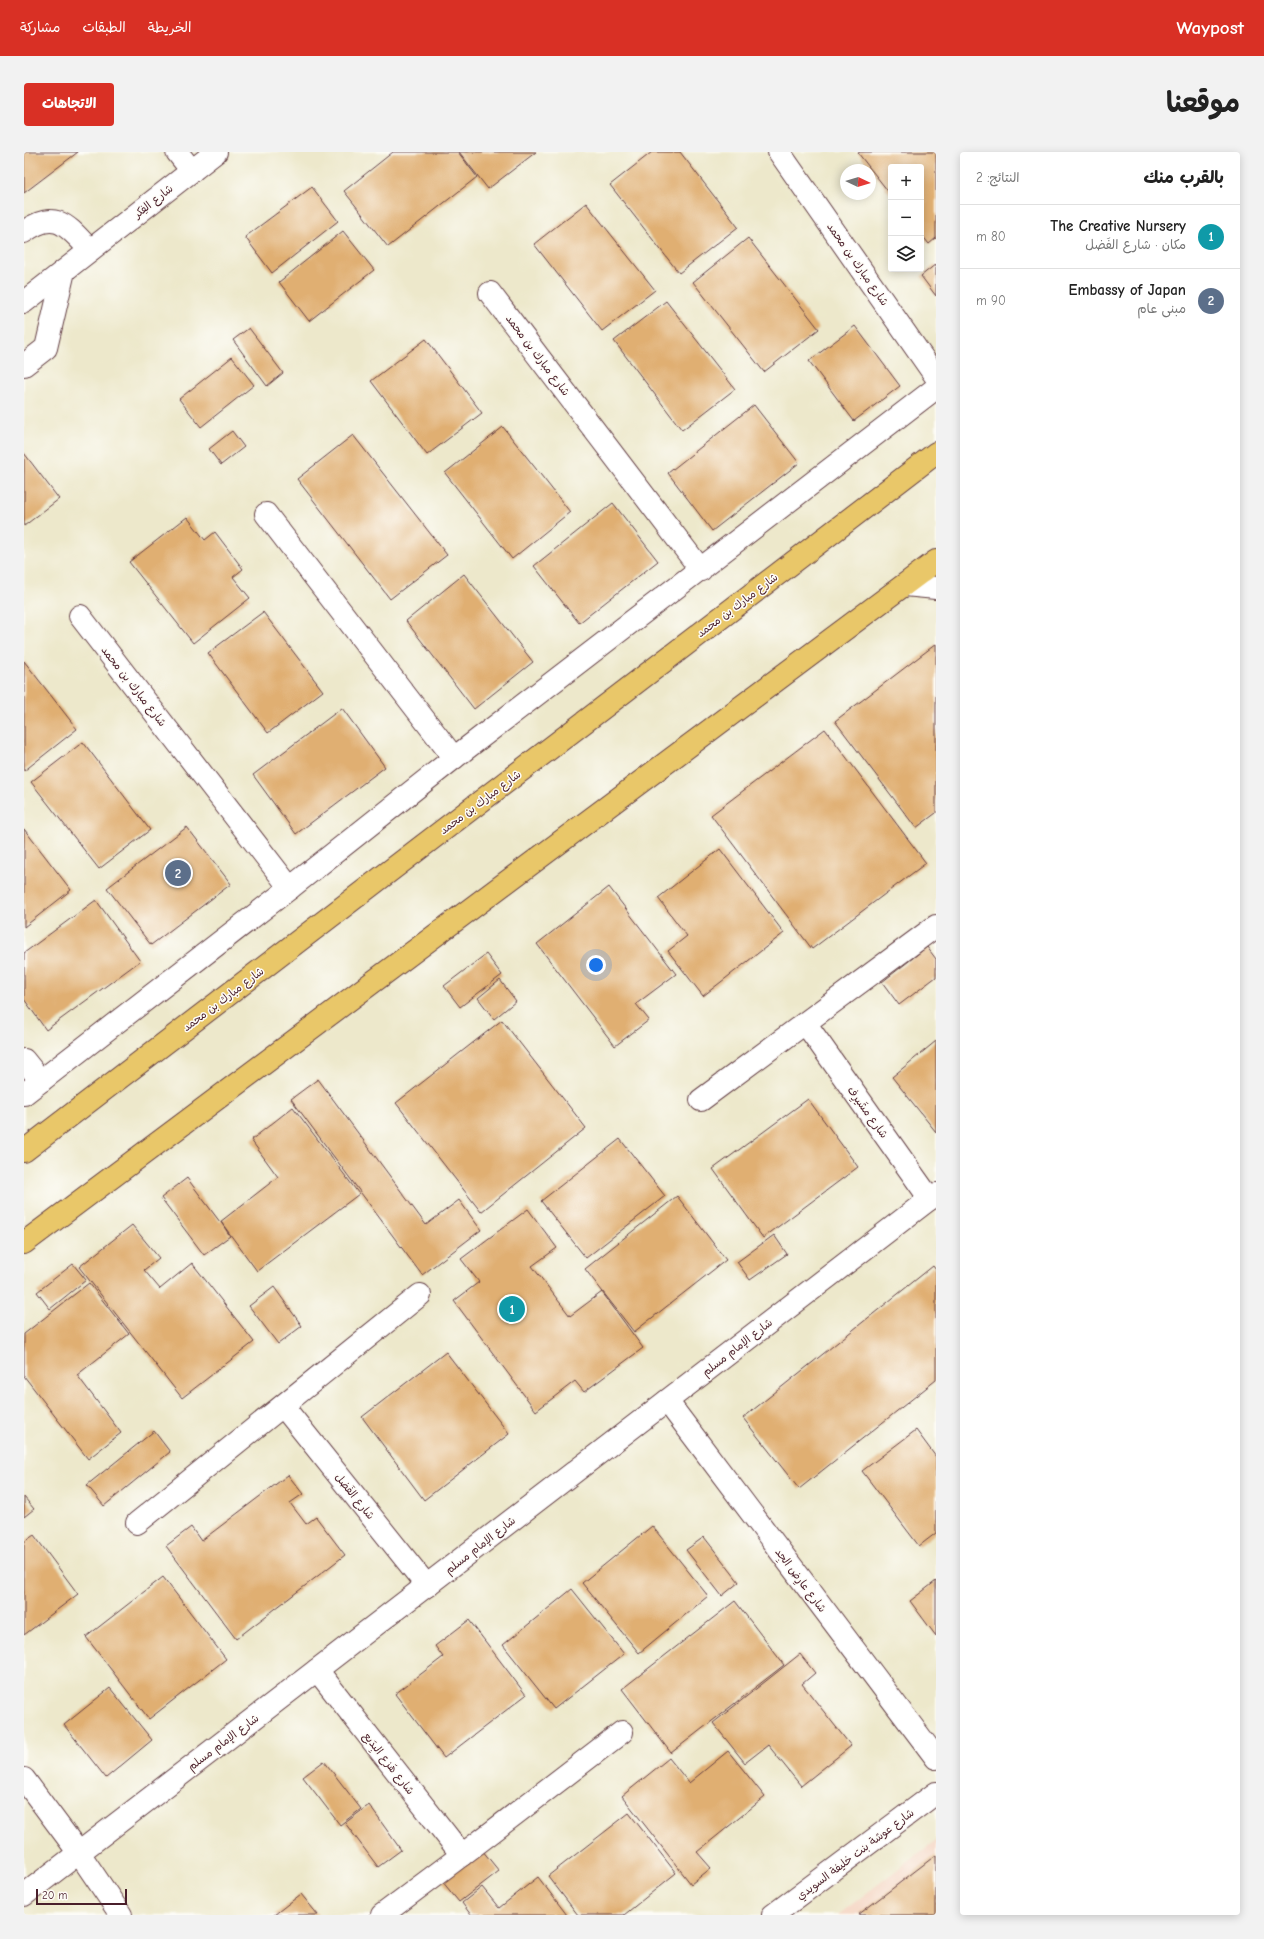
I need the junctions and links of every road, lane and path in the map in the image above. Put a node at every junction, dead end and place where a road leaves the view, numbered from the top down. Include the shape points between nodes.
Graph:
1 (177, 152) edge
2 (216, 152) edge
3 (779, 152) edge
4 (192, 171) junction
5 (24, 232) edge
6 (90, 250) junction
7 (64, 272) junction
8 (490, 293) dead end
9 (24, 302) edge
10 (24, 365) edge
11 (936, 377) edge
12 (936, 388) edge
13 (936, 453) edge
14 (266, 514) dead end
15 (936, 561) edge
16 (701, 570) junction
17 (904, 585) junction
18 (936, 588) edge
19 (80, 616) dead end
20 (454, 758) junction
21 (290, 888) junction
22 (936, 926) edge
23 (806, 1024) junction
24 (24, 1060) edge
25 (32, 1088) edge
26 (701, 1100) dead end
27 (24, 1151) edge
28 (933, 1197) edge
29 (24, 1243) edge
30 (420, 1295) dead end
31 (667, 1401) junction
32 (283, 1406) junction
33 (137, 1523) dead end
34 (427, 1586) junction
35 (316, 1670) junction
36 (622, 1732) dead end
37 (936, 1758) edge
38 (24, 1779) edge
39 (936, 1793) edge
40 (79, 1853) junction
41 (462, 1856) junction
42 (24, 1895) edge
43 (121, 1915) edge
44 (382, 1915) edge
45 (773, 1915) edge

1 - 4 street
2 - 4 street, شارع الفِكر
3 - 11 street, شارع مبارك بن محمد
4 - 6 street, شارع الفِكر
5 - 6 street via 41,221 60,222
6 - 7 street, شارع الفِكر
7 - 9 street, شارع الفِكر
7 - 10 street via 46,348
8 - 16 street, شارع مبارك بن محمد
12 - 16 street
13 - 27 main road, شارع مبارك بن محمد
14 - 20 street
15 - 17 main road
16 - 20 street
17 - 18 street
17 - 29 main road
19 - 21 street, شارع مبارك بن محمد
20 - 21 street
21 - 25 street
22 - 23 street
23 - 26 street
23 - 28 street, شارع مشَيرِف
24 - 25 street
28 - 31 street, شارع الإمام مسلم
30 - 32 street
31 - 34 street, شارع الإمام مسلم
31 - 37 street, شارع عارِض الجِد
32 - 33 street
32 - 34 street, شارع الفَضل
34 - 35 street, شارع الإمام مسلم
35 - 40 street, شارع الإمام مسلم
35 - 41 street, شارع هَزع البِدَيع
36 - 41 street
38 - 40 street
39 - 45 street, شارع عوشة بنت خليفة السويدي
40 - 42 street, شارع الإمام مسلم
40 - 43 street
41 - 44 street

